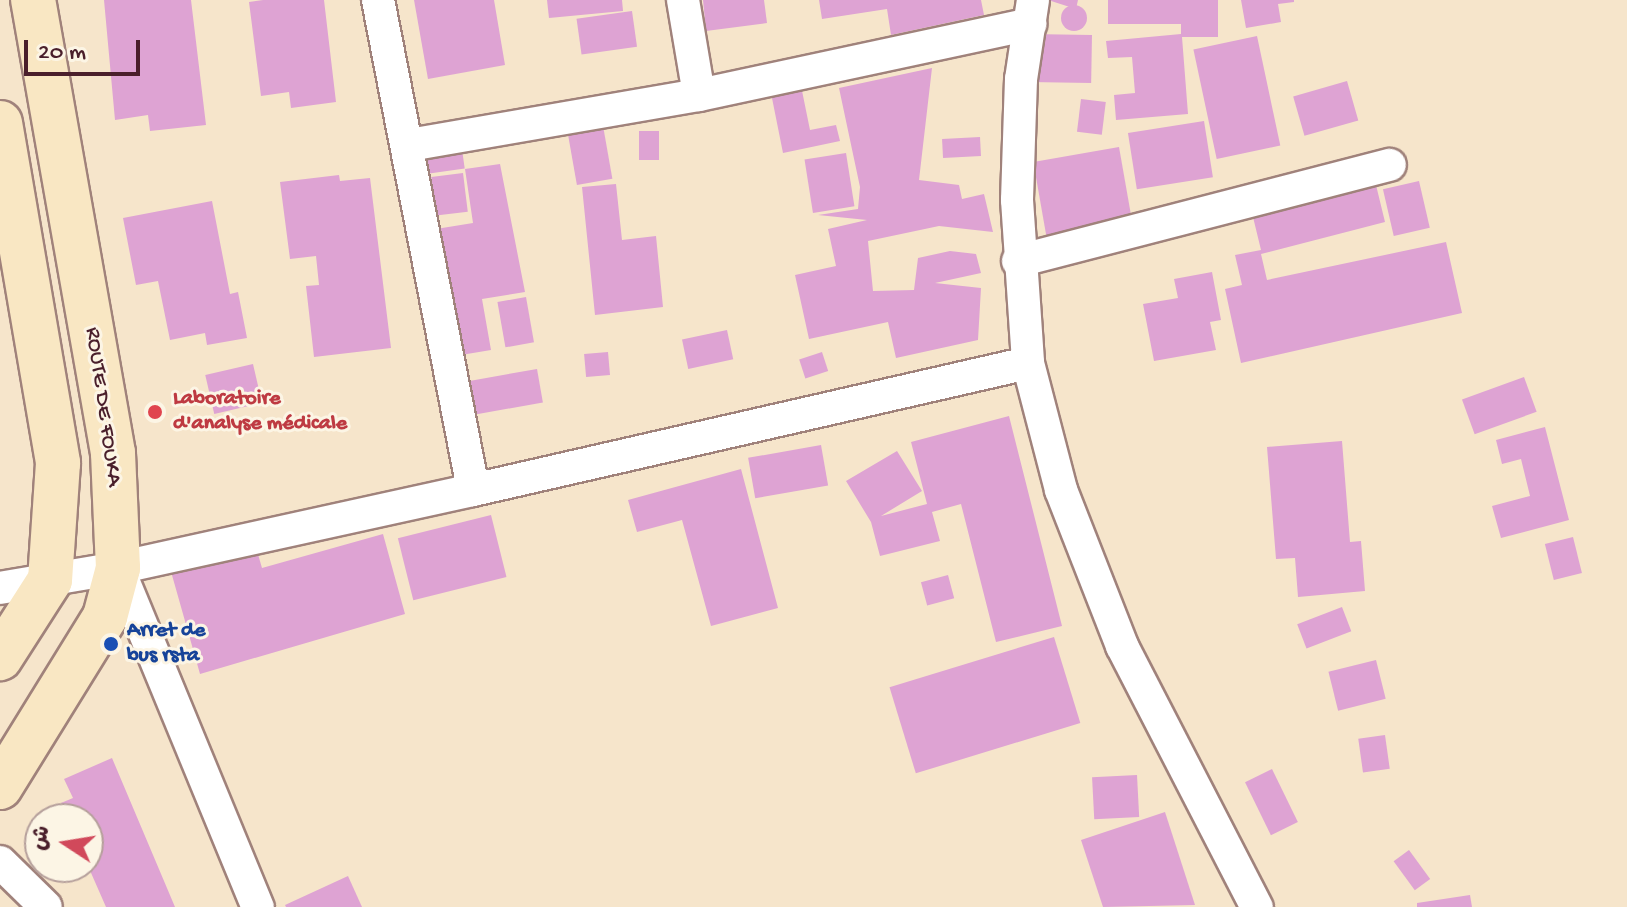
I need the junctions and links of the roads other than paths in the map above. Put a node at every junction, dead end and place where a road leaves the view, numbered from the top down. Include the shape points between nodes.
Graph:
1 (33, 0) edge
2 (378, 0) edge
3 (683, 0) edge
4 (1032, 12) edge
5 (699, 95) junction
6 (0, 123) edge
7 (409, 145) junction
8 (1390, 165) dead end
9 (1018, 261) junction
10 (12, 271) edge
11 (1028, 363) junction
12 (473, 490) junction
13 (118, 568) junction
14 (50, 580) junction
15 (0, 588) edge
16 (0, 658) edge
17 (0, 787) edge
18 (0, 862) edge
19 (46, 907) edge
20 (258, 907) edge
21 (1257, 907) edge

1 - 13 main road, ROUTE DE FOUKA via 113,453
2 - 7 street
3 - 5 street
4 - 5 street
4 - 9 street via 1021,79
5 - 7 street
6 - 10 main road
7 - 12 street
8 - 9 street
9 - 11 street
10 - 14 main road via 58,463
11 - 12 street
11 - 21 street via 1061,490 1122,646
12 - 13 street
13 - 14 street
13 - 17 main road, ROUTE DE FOUKA via 105,617
13 - 20 street
14 - 15 street
14 - 16 main road
18 - 19 street

